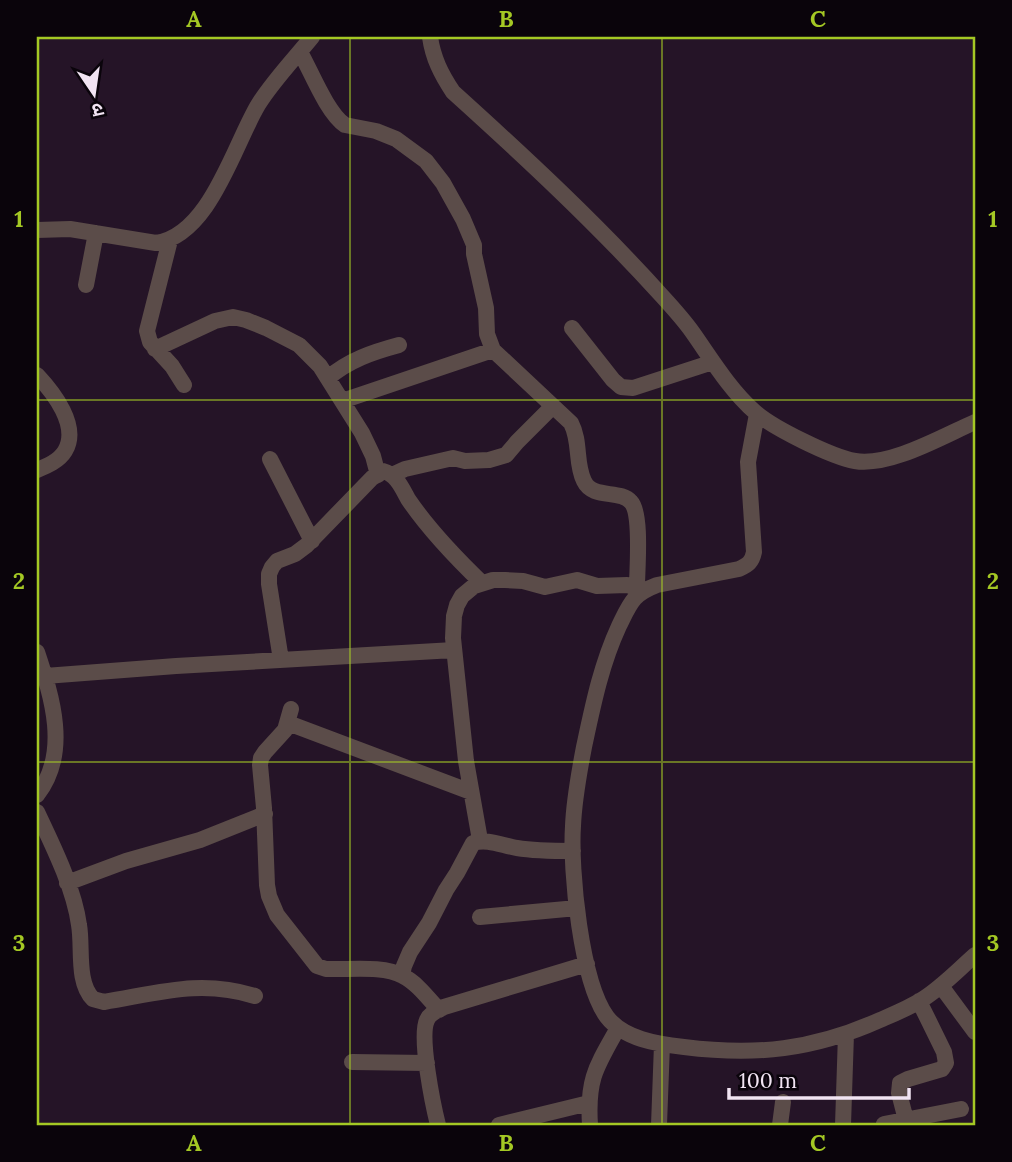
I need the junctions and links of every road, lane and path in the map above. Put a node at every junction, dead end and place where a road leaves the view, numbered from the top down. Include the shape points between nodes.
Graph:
1 (312, 37) edge
2 (430, 37) edge
3 (300, 52) junction
4 (37, 230) edge
5 (96, 233) junction
6 (170, 240) junction
7 (86, 285) dead end
8 (572, 328) dead end
9 (399, 345) dead end
10 (155, 349) junction
11 (493, 350) junction
12 (713, 362) junction
13 (37, 376) edge
14 (328, 378) junction
15 (184, 385) dead end
16 (342, 401) junction
17 (554, 406) junction
18 (757, 414) junction
19 (975, 422) edge
20 (270, 458) dead end
21 (37, 470) edge
22 (385, 475) junction
23 (312, 541) junction
24 (482, 583) junction
25 (641, 588) junction
26 (454, 650) junction
27 (37, 652) edge
28 (281, 660) junction
29 (45, 676) junction
30 (471, 792) junction
31 (37, 795) edge
32 (37, 812) edge
33 (265, 814) junction
34 (480, 841) junction
35 (573, 851) junction
36 (68, 883) junction
37 (577, 908) junction
38 (480, 917) dead end
39 (975, 955) edge
40 (587, 964) junction
41 (402, 975) junction
42 (940, 986) junction
43 (255, 996) dead end
44 (919, 1002) junction
45 (439, 1010) junction
46 (618, 1028) junction
47 (975, 1032) edge
48 (846, 1034) junction
49 (662, 1044) junction
50 (352, 1062) dead end
51 (427, 1063) junction
52 (783, 1102) dead end
53 (589, 1103) junction
54 (961, 1109) dead end
55 (906, 1120) junction
56 (884, 1124) edge
57 (438, 1125) edge
58 (499, 1125) edge
59 (590, 1125) edge
60 (659, 1125) edge
61 (780, 1125) edge
62 (843, 1125) edge

1 - 3 street
2 - 12 street via 438,69 453,92 625,256 691,330
3 - 6 street via 260,101 210,200 182,233
3 - 11 street via 341,122 396,139 426,161 443,183 474,245
4 - 5 street
5 - 6 street via 145,243
5 - 7 street
6 - 10 street via 147,331
8 - 12 street via 621,387
9 - 14 street via 351,362
10 - 14 street via 233,317 299,345
10 - 15 street
11 - 16 street
11 - 17 street
12 - 18 street
13 - 21 street via 54,394 69,432 65,450 53,463
14 - 16 street
16 - 22 street
17 - 22 street via 506,455 489,460 453,458
17 - 25 street via 575,430 581,472 589,488 624,496 633,503
18 - 19 street via 831,453 877,462
18 - 25 street via 748,462 752,560 738,569
20 - 23 street
22 - 23 street via 372,478
22 - 24 street
23 - 28 street via 277,561 270,574
24 - 25 street via 505,579 550,588 577,580
24 - 26 street via 467,590 457,605
25 - 35 street via 627,608 604,662 591,712 572,826
26 - 28 street
26 - 30 street
27 - 29 street
28 - 29 street
29 - 31 street via 55,720 54,761
30 - 33 street via 290,716 282,736 261,758
30 - 34 street
32 - 36 street
33 - 36 street
33 - 41 street via 269,896 277,915 313,962 326,969
34 - 35 street
34 - 41 street via 470,846
35 - 37 street
36 - 43 street via 79,923 83,974 93,999 104,1002 211,987
37 - 38 street
37 - 40 street
39 - 42 street
40 - 45 street
40 - 46 street via 598,1001
41 - 45 street
42 - 44 street
42 - 47 street
44 - 48 street
44 - 55 street via 946,1063 942,1069 900,1083
45 - 51 street via 429,1016 425,1026
46 - 49 street
46 - 53 street via 597,1065
48 - 49 street via 761,1052
48 - 62 street
49 - 60 street
50 - 51 street
51 - 57 street
52 - 61 street
53 - 58 street
53 - 59 street
54 - 55 street
55 - 56 street

